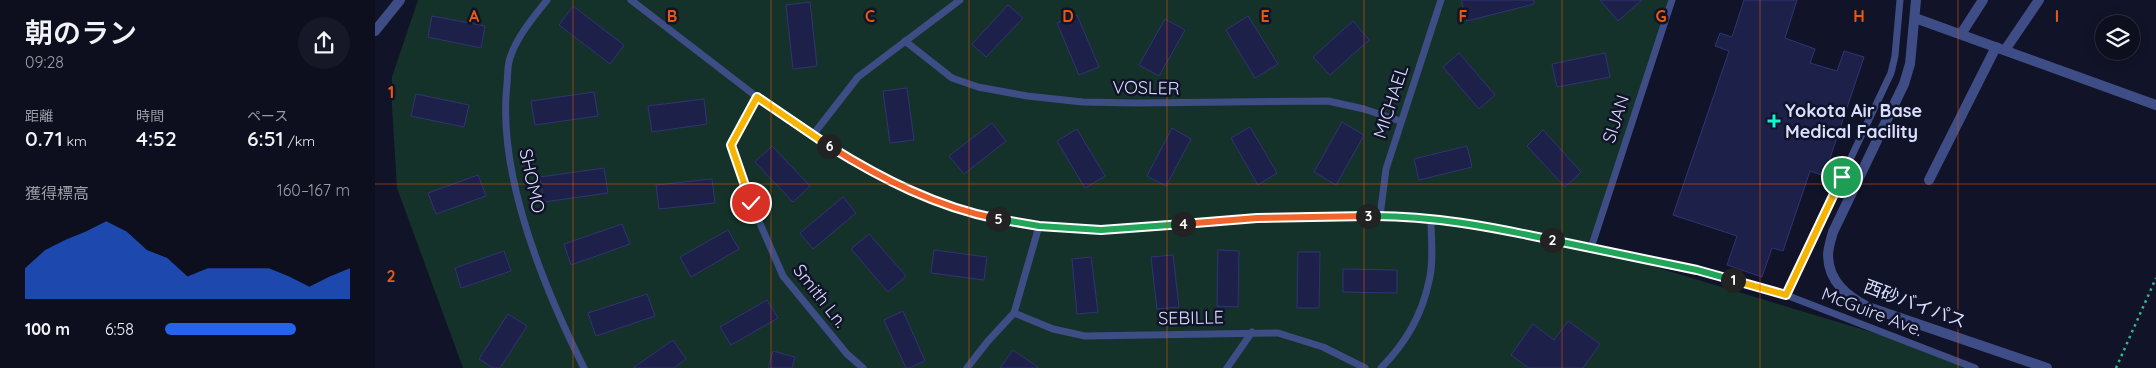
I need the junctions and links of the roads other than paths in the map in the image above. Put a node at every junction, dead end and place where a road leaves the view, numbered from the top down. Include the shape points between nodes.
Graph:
1 (399, 0) edge
2 (547, 0) edge
3 (631, 0) edge
4 (959, 0) edge
5 (1441, 0) edge
6 (1672, 0) edge
7 (1900, 0) edge
8 (1916, 0) edge
9 (1983, 0) edge
10 (2039, 0) edge
11 (1915, 18) junction
12 (375, 31) edge
13 (1961, 34) junction
14 (905, 41) junction
15 (2000, 49) junction
16 (757, 97) junction
17 (2156, 105) edge
18 (1400, 121) junction
19 (812, 136) junction
20 (1929, 180) dead end
21 (1380, 216) junction
22 (1431, 219) junction
23 (1039, 226) junction
24 (1591, 248) junction
25 (1786, 295) junction
26 (1013, 313) junction
27 (1251, 332) junction
28 (584, 368) edge
29 (863, 368) edge
30 (967, 368) edge
31 (1227, 368) edge
32 (1365, 368) edge
33 (1381, 368) edge
34 (1975, 368) edge
35 (2047, 368) edge

1 - 12 street
2 - 28 lane, SHOMO via 524,29 510,58 505,104 511,165 534,251
3 - 16 lane, McGuire Ave.
4 - 14 lane
5 - 18 lane, MICHAEL
6 - 24 lane, SIJAN
7 - 25 lane via 1891,73
8 - 11 street, 西砂バイパス
9 - 13 street
10 - 15 street
11 - 13 street
11 - 35 street, 西砂バイパス via 1910,64 1904,84 1833,232 1828,255 1832,276 1842,291 1868,307
13 - 15 street
14 - 18 lane, VOSLER via 952,78 978,87 1032,96 1083,102 1137,103 1328,101
14 - 19 lane via 858,77
15 - 17 street
15 - 20 street
16 - 19 lane, McGuire Ave.
16 - 29 lane, Smith Ln. via 731,145 751,203 783,276 847,354
18 - 21 lane, MICHAEL via 1386,169
19 - 23 lane, McGuire Ave. via 879,176 924,196 966,212
21 - 22 lane, McGuire Ave.
21 - 23 lane, McGuire Ave. via 1257,218 1101,230
22 - 24 lane, McGuire Ave.
22 - 33 lane via 1430,280 1417,320 1397,351
23 - 26 lane
24 - 25 lane, McGuire Ave. via 1697,270
25 - 34 lane, McGuire Ave.
26 - 27 lane, SEBILLE via 1053,329 1085,336
26 - 30 lane
27 - 31 lane
27 - 32 lane, SEBILLE via 1278,333 1323,347

